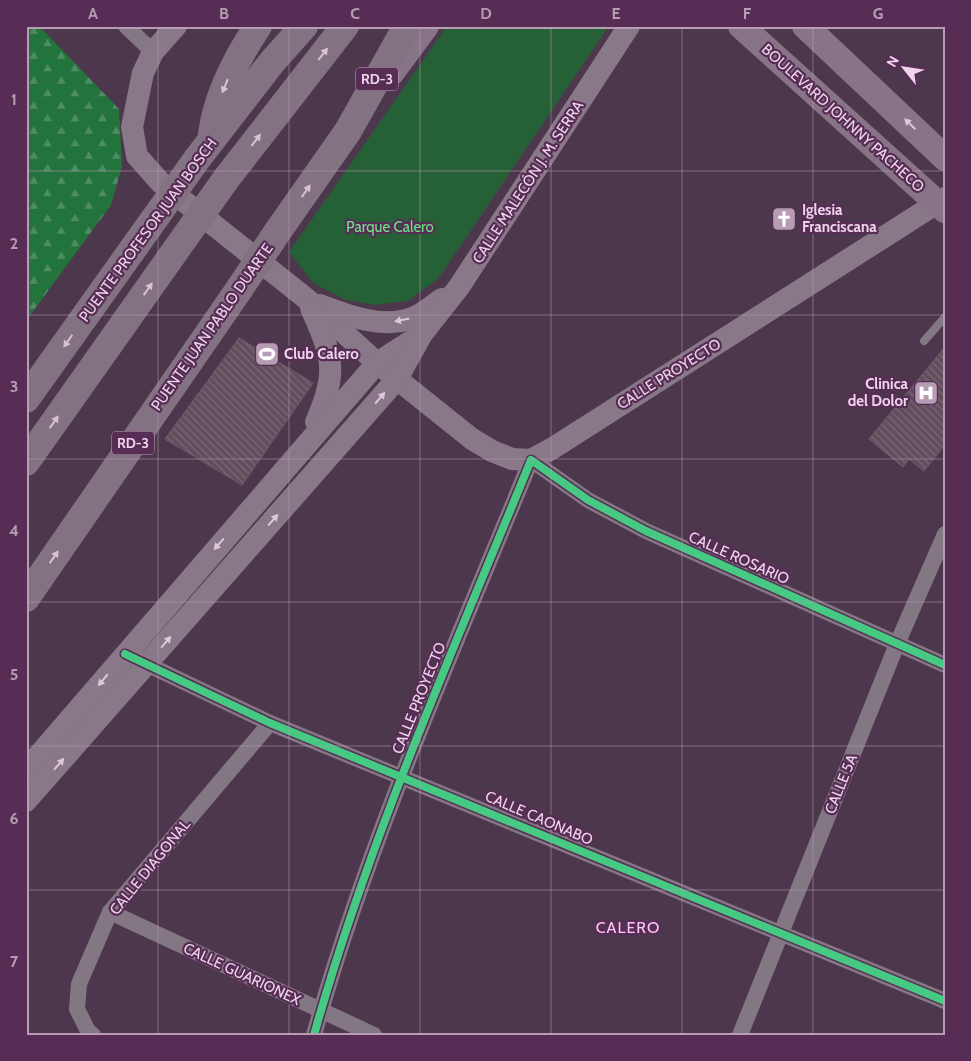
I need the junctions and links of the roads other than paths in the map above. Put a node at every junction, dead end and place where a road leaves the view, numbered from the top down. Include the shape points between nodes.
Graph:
1 (126, 26) edge
2 (176, 26) edge
3 (258, 26) edge
4 (297, 26) edge
5 (304, 26) edge
6 (345, 26) edge
7 (408, 26) edge
8 (426, 26) edge
9 (629, 26) edge
10 (742, 26) edge
11 (805, 26) edge
12 (153, 52) junction
13 (272, 62) junction
14 (348, 131) junction
15 (204, 150) junction
16 (945, 158) edge
17 (942, 204) edge
18 (459, 288) junction
19 (308, 300) junction
20 (945, 317) edge
21 (422, 334) junction
22 (924, 341) dead end
23 (376, 363) junction
24 (397, 379) junction
25 (26, 399) edge
26 (291, 460) junction
27 (531, 460) junction
28 (26, 462) edge
29 (945, 534) edge
30 (26, 598) edge
31 (897, 644) junction
32 (125, 654) junction
33 (147, 664) junction
34 (945, 665) edge
35 (270, 723) junction
36 (26, 770) edge
37 (402, 776) junction
38 (26, 801) edge
39 (110, 912) junction
40 (780, 934) junction
41 (945, 1001) edge
42 (320, 1011) junction
43 (90, 1033) edge
44 (314, 1035) edge
45 (374, 1035) edge
46 (740, 1035) edge

1 - 12 street
2 - 12 main road, CALLE ROSARIO
3 -> 15 highway via 231,71
4 - 13 main road
5 - 13 highway, PUENTE PROFESOR JUAN BOSCH
28 -> 6 highway, bridge via 226,179
7 - 14 highway, RD-3
8 - 14 main road
9 - 18 main road, CALLE MALECÓN J. M. SERRA
10 - 17 main road, BOULEVARD JOHNNY PACHECO
16 -> 11 main road
12 - 19 main road, CALLE ROSARIO via 143,74 132,127 137,156 162,184
13 - 15 highway, PUENTE PROFESOR JUAN BOSCH
30 -> 14 highway, PUENTE JUAN PABLO DUARTE / RD-3, bridge
15 -> 25 highway, PUENTE PROFESOR JUAN BOSCH, bridge
17 - 27 main road, CALLE PROYECTO
18 -> 19 main road via 413,318 388,323 346,315
18 - 21 main road, CALLE MALECÓN J. M. SERRA
19 - 23 main road, CALLE ROSARIO
19 - 26 main road via 331,363 329,392 315,423
20 - 22 lane
21 - 23 main road
21 - 24 main road
23 - 24 main road, CALLE ROSARIO
23 - 26 main road
24 - 27 main road, CALLE ROSARIO via 472,439 512,459
33 -> 24 main road
26 -> 32 main road
27 - 31 street, CALLE ROSARIO via 588,500 646,531
27 - 37 street, CALLE PROYECTO
29 - 31 street, CALLE 5A
31 - 34 street, CALLE ROSARIO
31 - 40 street, CALLE 5A
32 - 33 street, CALLE CAONABO
32 -> 36 main road
33 - 35 street, CALLE CAONABO
38 -> 33 main road
35 - 37 street, CALLE CAONABO
35 - 39 street, CALLE DIAGONAL
37 - 40 street, CALLE CAONABO
37 - 42 street, CALLE PROYECTO
39 - 42 street, CALLE GUARIONEX
39 - 43 street, CALLE DIAGONAL via 79,984 76,1009
40 - 41 street, CALLE CAONABO
40 - 46 street, CALLE 5A
42 - 44 street, CALLE PROYECTO
42 - 45 street, CALLE GUARIONEX

